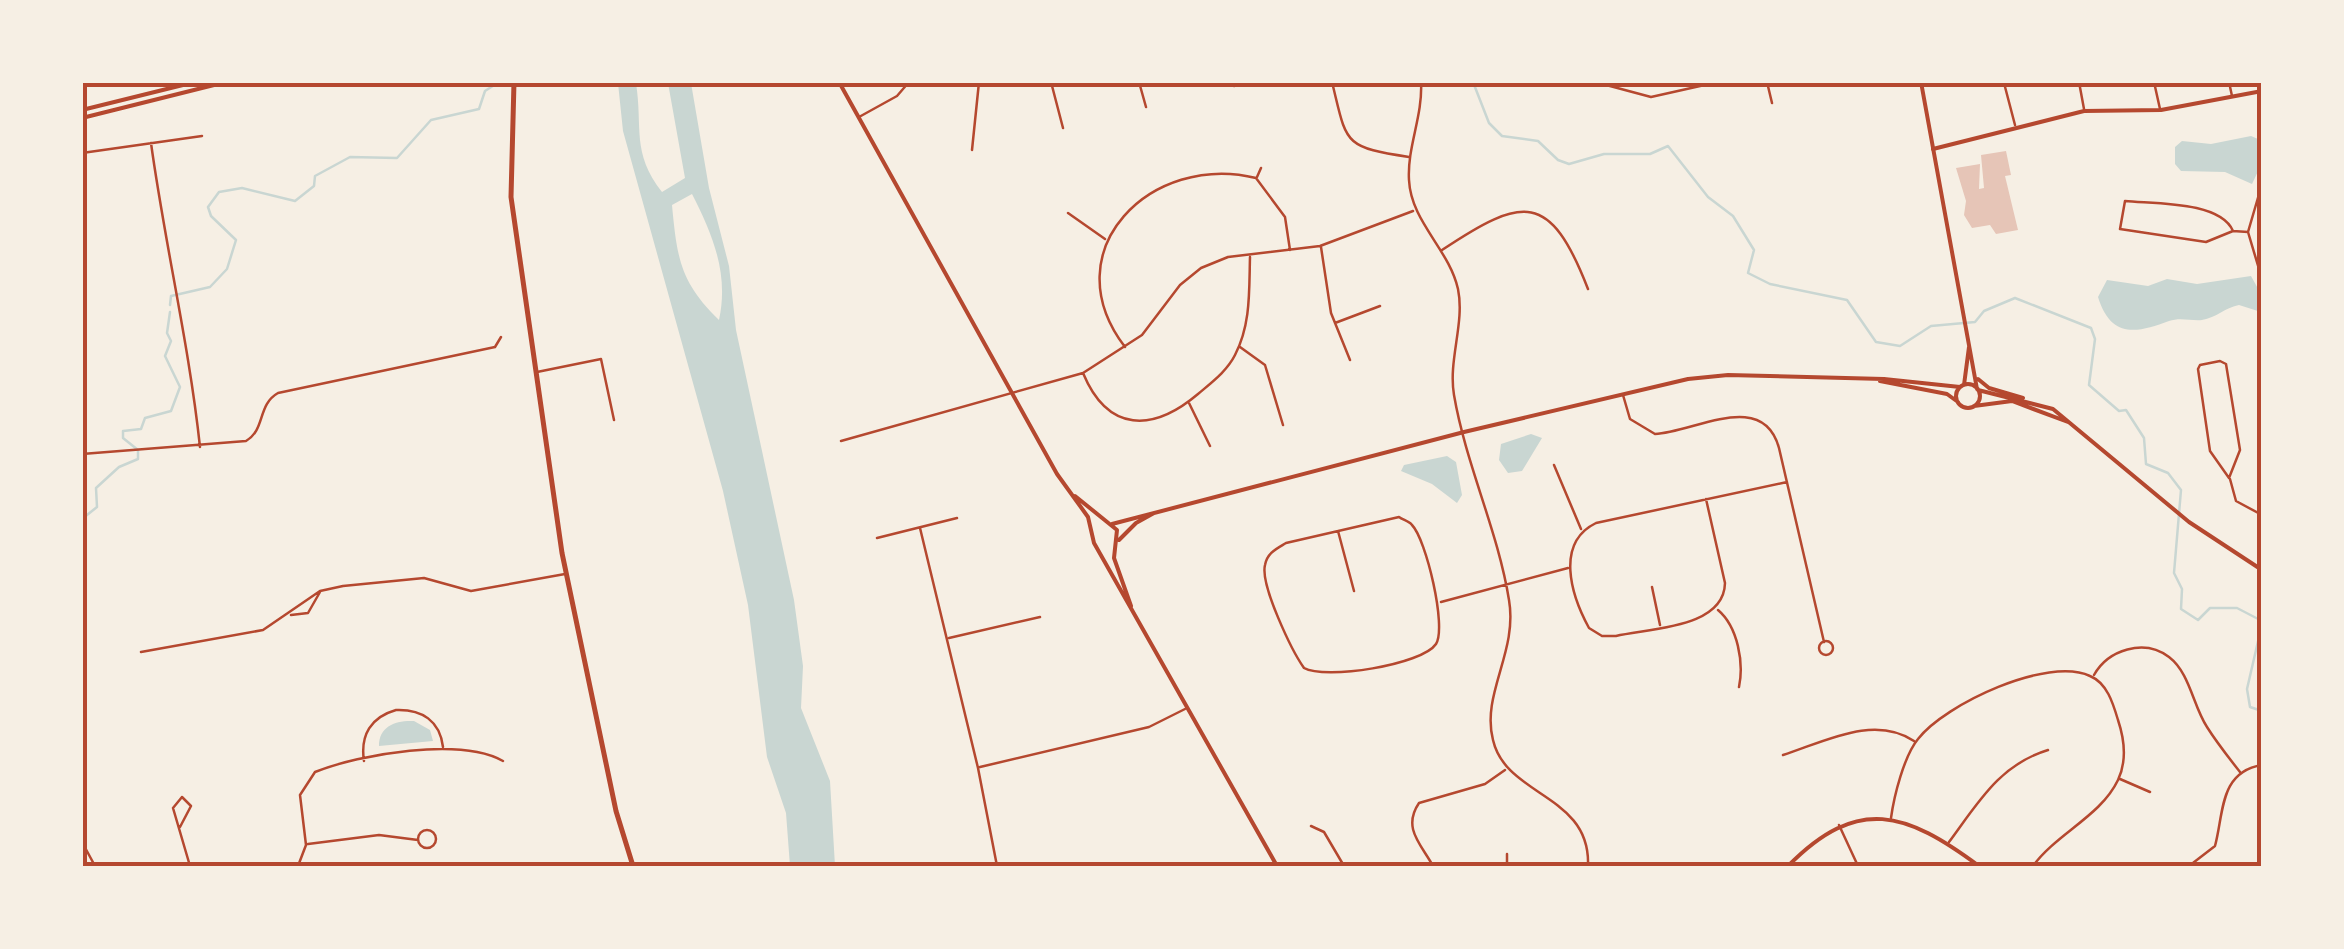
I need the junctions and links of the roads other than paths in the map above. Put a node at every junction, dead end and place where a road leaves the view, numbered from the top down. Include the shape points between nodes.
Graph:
1 (195, 82) edge
2 (226, 82) edge
3 (514, 82) edge
4 (839, 82) edge
5 (909, 82) edge
6 (979, 82) edge
7 (1051, 82) edge
8 (1140, 82) edge
9 (1332, 82) edge
10 (1421, 82) edge
11 (1595, 82) edge
12 (1718, 82) edge
13 (1767, 82) edge
14 (1921, 82) edge
15 (2079, 82) edge
16 (2154, 82) edge
17 (2229, 82) edge
18 (2004, 83) edge
19 (2260, 91) edge
20 (2233, 98) junction
21 (1772, 103) dead end
22 (2262, 106) edge
23 (1146, 108) dead end
24 (82, 110) edge
25 (2161, 110) junction
26 (2084, 111) junction
27 (860, 117) junction
28 (82, 118) edge
29 (2016, 127) junction
30 (1062, 128) dead end
31 (202, 136) dead end
32 (151, 144) junction
33 (1933, 149) junction
34 (972, 150) dead end
35 (82, 153) edge
36 (1410, 158) junction
37 (1260, 168) dead end
38 (1256, 178) junction
39 (2262, 184) edge
40 (1416, 210) junction
41 (1068, 214) dead end
42 (2234, 231) junction
43 (2248, 232) junction
44 (1106, 239) junction
45 (1320, 246) junction
46 (1290, 250) junction
47 (1441, 251) junction
48 (1250, 256) junction
49 (2262, 279) edge
50 (1588, 289) dead end
51 (1380, 306) dead end
52 (1334, 323) junction
53 (501, 337) dead end
54 (1239, 346) junction
55 (1970, 346) junction
56 (1126, 348) junction
57 (1350, 360) dead end
58 (536, 372) junction
59 (1083, 373) junction
60 (1976, 377) junction
61 (1876, 379) junction
62 (1962, 386) junction
63 (1977, 390) junction
64 (1015, 393) junction
65 (1623, 394) junction
66 (2023, 398) junction
67 (1188, 402) junction
68 (1958, 402) junction
69 (1974, 406) junction
70 (614, 420) dead end
71 (2072, 423) junction
72 (1283, 425) dead end
73 (1464, 432) junction
74 (840, 441) dead end
75 (200, 446) junction
76 (1210, 446) dead end
77 (82, 454) edge
78 (1554, 465) dead end
79 (2230, 478) junction
80 (1787, 482) junction
81 (1066, 488) junction
82 (1706, 500) junction
83 (1163, 508) junction
84 (2262, 515) edge
85 (957, 518) dead end
86 (1108, 523) junction
87 (920, 528) junction
88 (1338, 530) junction
89 (1582, 530) junction
90 (1092, 532) junction
91 (877, 538) dead end
92 (1116, 543) junction
93 (1100, 548) junction
94 (1570, 568) junction
95 (2262, 570) edge
96 (566, 574) junction
97 (1506, 584) junction
98 (1652, 588) dead end
99 (321, 590) junction
100 (1354, 591) dead end
101 (1438, 602) junction
102 (1717, 609) junction
103 (290, 615) junction
104 (1040, 616) dead end
105 (1137, 620) junction
106 (1660, 626) junction
107 (947, 638) junction
108 (1824, 642) dead end
109 (141, 652) dead end
110 (2093, 677) junction
111 (1739, 687) dead end
112 (1186, 709) junction
113 (1915, 742) junction
114 (443, 749) junction
115 (2048, 750) dead end
116 (1783, 755) dead end
117 (364, 761) junction
118 (503, 761) dead end
119 (2262, 765) edge
120 (978, 768) junction
121 (1506, 769) junction
122 (2240, 772) junction
123 (2119, 778) junction
124 (2150, 792) dead end
125 (1891, 818) junction
126 (1838, 825) junction
127 (180, 826) junction
128 (1312, 826) dead end
129 (418, 840) dead end
130 (82, 842) edge
131 (1948, 843) junction
132 (306, 844) junction
133 (1507, 854) dead end
134 (94, 866) edge
135 (190, 866) edge
136 (298, 866) edge
137 (633, 866) edge
138 (997, 866) edge
139 (1278, 866) edge
140 (1344, 866) edge
141 (1433, 866) edge
142 (1507, 866) edge
143 (1588, 866) edge
144 (1788, 866) edge
145 (1858, 866) edge
146 (1979, 866) edge
147 (2033, 866) edge
148 (2189, 866) edge

1 - 24 main road
2 - 28 main road
3 - 58 main road via 510,197
4 - 27 main road
5 - 27 street
6 - 34 street
7 - 30 street
8 - 23 street
9 - 36 street via 1342,130 1356,145
10 - 36 street
11 - 12 street via 1651,97
13 - 21 street
14 - 33 main road
15 - 26 street
16 - 25 street
17 - 20 street
18 - 29 street
19 - 20 main road
19 - 22 street
20 - 25 main road
25 - 26 main road
26 - 29 main road
27 - 64 main road
29 - 33 main road
31 - 32 street
32 - 35 street
32 - 75 street
33 - 55 main road
36 - 40 street
37 - 38 street
38 - 44 street via 1208,174 1150,192
38 - 46 street via 1285,217
39 - 43 street
40 - 45 street
40 - 47 street
41 - 44 street
42 - 42 street via 2211,212 2123,202 2120,228 2206,242
42 - 43 street
43 - 49 street
44 - 56 street via 1099,290 1105,316
45 - 46 street
45 - 52 street
46 - 48 street
47 - 50 street via 1504,212 1532,212 1554,223 1571,245
47 - 73 street via 1459,295 1452,354
48 - 54 street
48 - 56 street via 1201,268
51 - 52 street
52 - 57 street
53 - 75 street via 495,347 278,393 265,403 253,437
54 - 67 street via 1220,376
54 - 72 street via 1265,365
55 - 60 main road
55 - 62 main road
56 - 59 street
58 - 70 street via 602,359
58 - 96 main road
59 - 64 street
59 - 67 street via 1106,410 1135,422 1166,418
60 - 63 main road
60 - 66 main road
61 - 62 main road
61 - 65 main road via 1708,376
61 - 68 main road
62 - 63 main road
62 - 68 main road
63 - 66 main road
63 - 69 main road
64 - 74 street
64 - 81 main road
65 - 73 main road
65 - 80 street via 1630,419 1655,434 1740,416 1759,420 1776,436
66 - 71 main road
67 - 76 street
68 - 69 main road
69 - 71 main road via 2012,401
71 - 95 main road via 2189,522
73 - 83 main road
73 - 97 street
75 - 77 street
78 - 89 street
79 - 79 street via 2240,450 2226,364 2220,361 2198,370 2210,451
79 - 84 street via 2236,501
80 - 82 street
80 - 108 street
81 - 86 main road
81 - 90 main road
82 - 89 street
82 - 102 street via 1725,583
83 - 86 main road
83 - 92 main road
85 - 87 street
86 - 90 main road
86 - 92 main road
87 - 91 street
87 - 107 street
88 - 100 street
88 - 101 street via 1384,518 1412,524
88 - 101 street via 1286,543 1264,566 1304,668 1330,675 1428,652 1442,632
89 - 94 street via 1572,542
90 - 93 main road
92 - 93 main road
92 - 105 main road via 1115,564
93 - 105 main road
94 - 97 street
94 - 106 street via 1590,628 1602,636
96 - 99 street via 471,591 424,578
96 - 137 main road
97 - 101 street
97 - 121 street via 1513,630 1489,724
98 - 106 street
99 - 103 street
99 - 103 street via 308,613
102 - 106 street
102 - 111 street via 1735,638
103 - 109 street via 263,630
104 - 107 street
105 - 112 main road
107 - 120 street
110 - 113 street via 2054,672 1979,694 1943,713
110 - 122 street via 2108,658 2133,648 2171,658 2206,726
110 - 123 street via 2106,690 2121,729
112 - 120 street via 1149,727
112 - 139 main road
113 - 116 street via 1886,728 1866,729
113 - 125 street
114 - 117 street
114 - 117 street via 428,717 396,710 370,726
114 - 118 street
115 - 131 street via 2025,757 1994,780
117 - 132 street via 310,776 300,795
119 - 122 street
120 - 138 street
121 - 141 street via 1484,784 1419,803 1412,832
121 - 143 street via 1566,812 1588,848
122 - 148 street via 2225,793 2215,846
123 - 124 street
123 - 147 street
125 - 126 main road
125 - 131 main road
126 - 144 main road
126 - 145 street
127 - 127 street via 173,806 182,797 191,806
127 - 135 street
128 - 140 street via 1324,832
129 - 132 street via 379,835
130 - 134 street
131 - 146 main road
132 - 136 street
133 - 142 street

